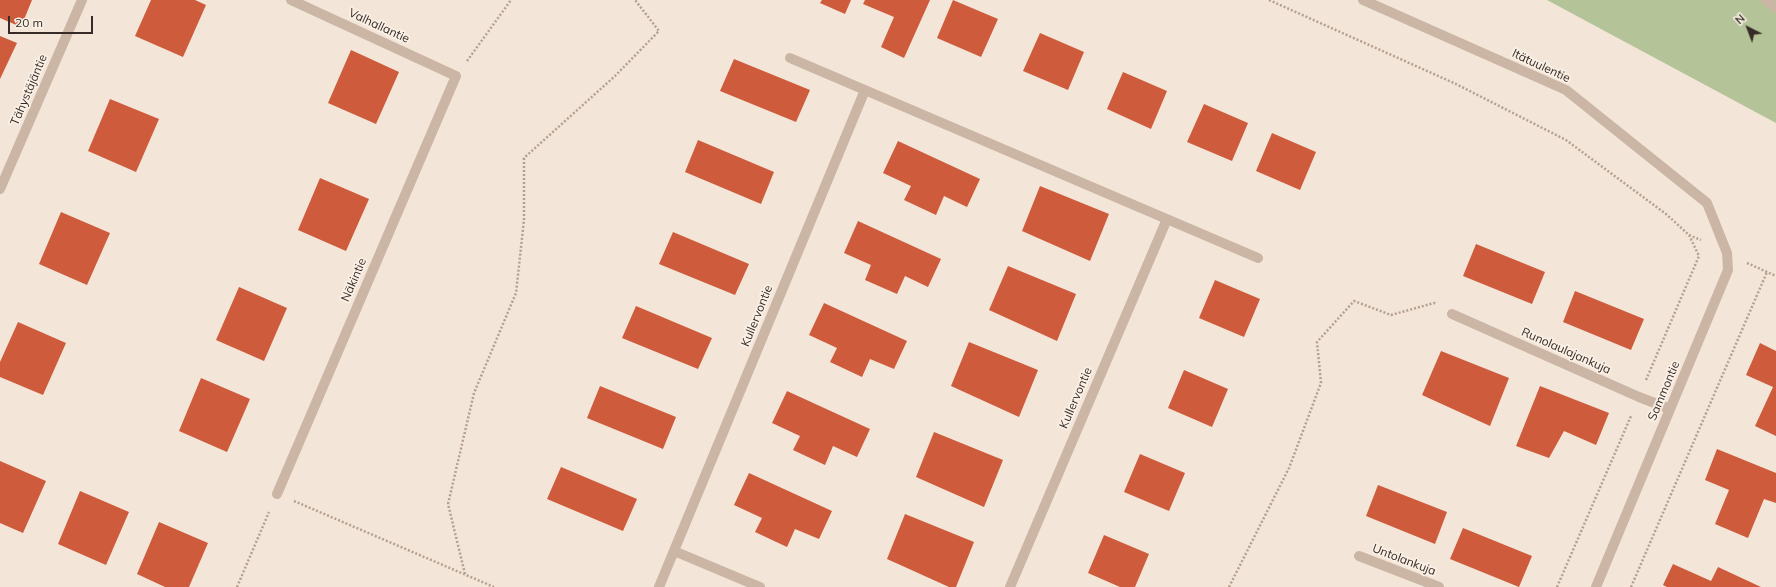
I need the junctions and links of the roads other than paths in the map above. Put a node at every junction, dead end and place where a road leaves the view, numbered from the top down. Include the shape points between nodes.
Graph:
1 (82, 0) edge
2 (291, 0) edge
3 (1363, 0) edge
4 (1766, 0) edge
5 (1776, 8) edge
6 (790, 58) dead end
7 (456, 76) joint
8 (864, 90) junction
9 (0, 189) edge
10 (1707, 203) joint
11 (1167, 219) junction
12 (1258, 258) dead end
13 (1452, 314) road end
14 (1670, 409) junction
15 (277, 494) road end
16 (674, 551) junction
17 (1359, 556) dead end
18 (659, 587) edge
19 (760, 587) edge
20 (1010, 587) edge
21 (1439, 587) edge
22 (1596, 587) edge

1 - 9 street, Tähystäjäntie
2 - 7 street, Valhallantie
3 - 10 street, Itätuulentie via 1566,90
4 - 5 street
6 - 8 street
7 - 15 street, Näkintie
8 - 11 street
8 - 16 street, Kullervontie
10 - 14 street, Sammontie via 1727,253 1728,270
11 - 12 street
11 - 20 street, Kullervontie
13 - 14 street, Runolaulajankuja
14 - 22 street, Sammontie
16 - 18 street, Kullervontie
16 - 19 street
17 - 21 street, Untolankuja

